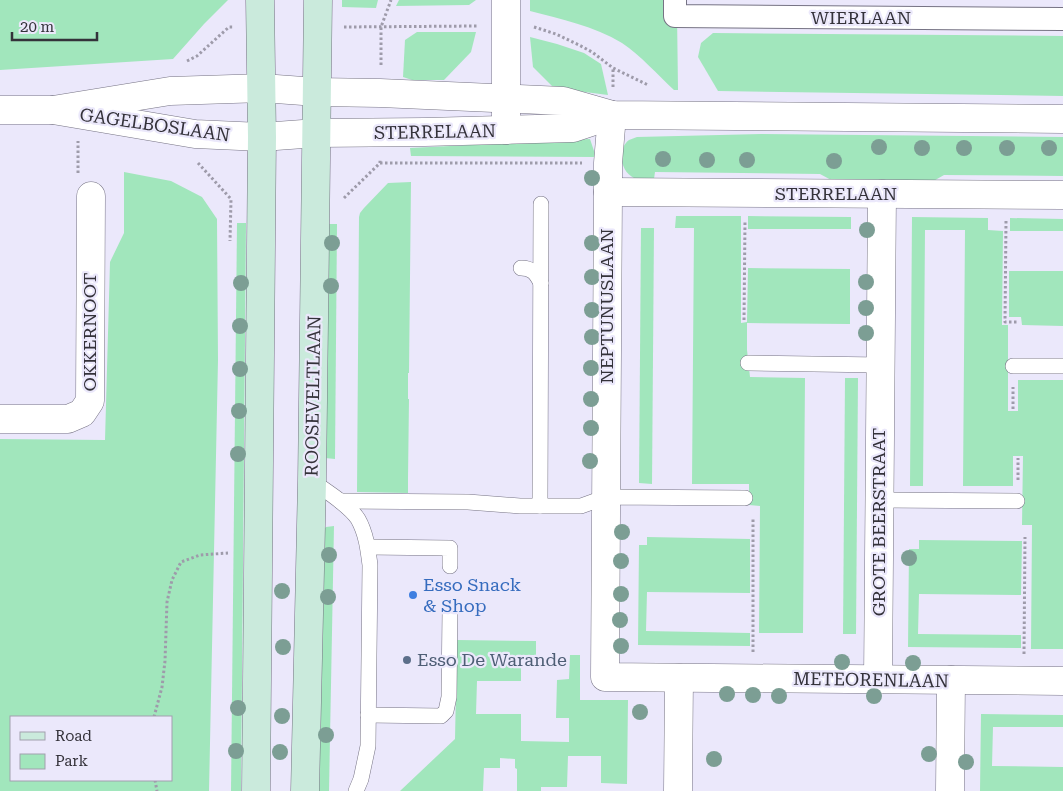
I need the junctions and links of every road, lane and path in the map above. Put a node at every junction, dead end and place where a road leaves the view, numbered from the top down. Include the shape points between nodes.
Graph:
1 (260, 0) edge
2 (318, 0) edge
3 (391, 0) edge
4 (675, 0) edge
5 (506, 13) edge
6 (1063, 19) edge
7 (197, 56) dead end
8 (650, 86) dead end
9 (262, 88) junction
10 (195, 90) junction
11 (317, 92) junction
12 (506, 98) junction
13 (0, 110) edge
14 (53, 110) junction
15 (612, 116) junction
16 (1063, 119) edge
17 (506, 130) junction
18 (316, 133) junction
19 (195, 134) junction
20 (262, 137) junction
21 (380, 163) dead end
22 (608, 164) junction
23 (608, 192) junction
24 (745, 193) junction
25 (882, 194) junction
26 (1007, 195) junction
27 (91, 196) dead end
28 (1063, 196) edge
29 (541, 204) dead end
30 (230, 248) dead end
31 (521, 268) dead end
32 (541, 283) junction
33 (744, 320) dead end
34 (1019, 322) dead end
35 (748, 363) dead end
36 (881, 365) junction
37 (1013, 366) dead end
38 (1063, 366) edge
39 (0, 419) edge
40 (312, 482) junction
41 (606, 497) junction
42 (745, 498) joint
43 (880, 500) junction
44 (340, 501) junction
45 (1017, 501) dead end
46 (540, 506) junction
47 (1026, 538) dead end
48 (368, 548) junction
49 (228, 553) dead end
50 (450, 566) dead end
51 (450, 610) dead end
52 (679, 678) junction
53 (753, 678) junction
54 (878, 680) junction
55 (951, 680) junction
56 (1024, 681) junction
57 (1063, 681) edge
58 (368, 715) junction
59 (154, 716) edge
60 (256, 791) edge
61 (305, 791) edge
62 (356, 791) edge
63 (678, 791) edge
64 (950, 791) edge

1 - 9 main road
2 - 11 main road, ROOSEVELTLAAN
3 - 5 path via 381,27
4 - 6 street, WIERLAAN via 674,16
5 - 8 path via 592,52 613,68
5 - 12 street
7 - 10 path
9 - 10 street, GAGELBOSLAAN
9 - 11 street, GAGELBOSLAAN
9 - 20 main road
10 - 14 street, GAGELBOSLAAN
11 - 12 street, STERRELAAN
11 - 18 main road, ROOSEVELTLAAN
12 - 15 street, STERRELAAN via 563,101
12 - 17 street
13 - 14 street, GAGELBOSLAAN
14 - 19 street, GAGELBOSLAAN
15 - 16 street, STERRELAAN
15 - 17 street, STERRELAAN via 573,128
15 - 22 street, NEPTUNUSLAAN
17 - 18 street, STERRELAAN
18 - 20 street, GAGELBOSLAAN
18 - 40 main road, ROOSEVELTLAAN
19 - 20 street, GAGELBOSLAAN
19 - 30 path via 195,160 231,199
20 - 60 main road
21 - 22 path
22 - 23 street, NEPTUNUSLAAN
23 - 24 street, STERRELAAN
23 - 41 street, NEPTUNUSLAAN
24 - 25 street, STERRELAAN
24 - 33 path
25 - 26 street, STERRELAAN
25 - 36 street, GROTE BEERSTRAAT
26 - 28 street, STERRELAAN
26 - 34 path via 1005,322
27 - 39 street, OKKERNOOT via 90,401 82,413 68,419
29 - 32 lane
31 - 32 lane via 532,270
32 - 46 lane
35 - 36 lane
36 - 43 street, GROTE BEERSTRAAT
37 - 38 lane
40 - 44 lane
40 - 61 main road, ROOSEVELTLAAN
41 - 42 lane
41 - 46 lane via 581,506
41 - 52 street, NEPTUNUSLAAN via 605,677
42 - 53 path via 745,508 753,508
43 - 45 lane
43 - 54 street, GROTE BEERSTRAAT
44 - 46 lane
44 - 48 lane via 358,519
47 - 56 path
48 - 50 lane via 450,548
48 - 58 lane
49 - 59 path via 200,554 181,562 172,580 167,602 162,687
51 - 58 lane via 446,712 441,716
52 - 53 street, METEORENLAAN
52 - 63 street
53 - 54 street, METEORENLAAN
54 - 55 street, METEORENLAAN
55 - 56 street, METEORENLAAN
55 - 64 street
56 - 57 street, METEORENLAAN
58 - 62 lane via 368,746

